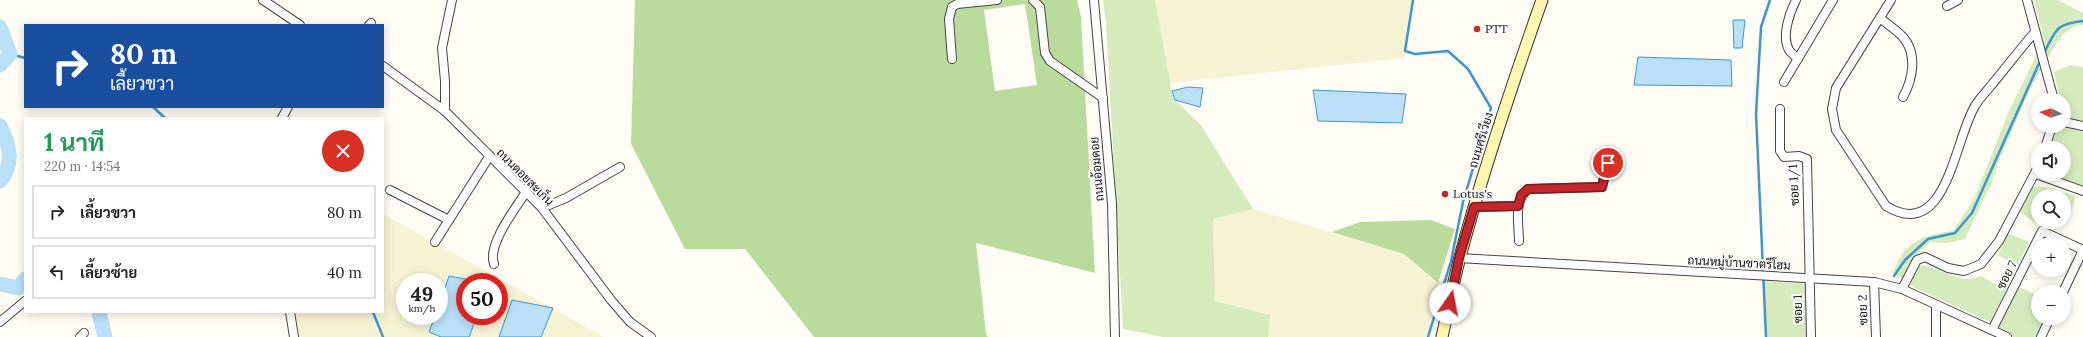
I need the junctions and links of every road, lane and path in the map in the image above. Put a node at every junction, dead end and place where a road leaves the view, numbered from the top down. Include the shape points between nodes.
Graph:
1 (263, 0) edge
2 (452, 0) edge
3 (996, 0) edge
4 (1033, 0) edge
5 (1094, 0) edge
6 (1542, 0) edge
7 (1796, 0) edge
8 (1833, 0) edge
9 (1891, 0) edge
10 (1958, 0) edge
11 (2027, 0) edge
12 (1947, 6) dead end
13 (1880, 18) junction
14 (299, 24) edge
15 (2035, 32) junction
16 (952, 59) dead end
17 (1798, 59) junction
18 (384, 67) edge
19 (1784, 82) dead end
20 (2051, 93) edge
21 (1903, 97) dead end
22 (1103, 98) junction
23 (287, 108) edge
24 (1780, 109) dead end
25 (445, 110) junction
26 (283, 117) edge
27 (2071, 123) edge
28 (2083, 126) edge
29 (489, 157) junction
30 (1608, 163) dead end
31 (620, 167) dead end
32 (2032, 181) edge
33 (2060, 181) edge
34 (390, 190) dead end
35 (2083, 191) edge
36 (526, 192) junction
37 (1518, 206) junction
38 (1474, 207) junction
39 (542, 208) junction
40 (449, 220) junction
41 (1519, 241) dead end
42 (435, 242) dead end
43 (2083, 250) edge
44 (1459, 258) junction
45 (494, 264) dead end
46 (1810, 280) junction
47 (1874, 282) junction
48 (2066, 285) edge
49 (1902, 289) junction
50 (24, 302) edge
51 (1936, 305) junction
52 (290, 313) edge
53 (0, 322) edge
54 (2047, 325) edge
55 (1992, 330) junction
56 (294, 337) edge
57 (651, 337) edge
58 (1115, 337) edge
59 (1442, 337) edge
60 (1811, 337) edge
61 (1876, 337) edge
62 (1936, 337) edge
63 (2007, 337) edge
64 (2041, 337) edge

1 - 14 street
2 - 25 street via 442,48
3 - 16 street via 957,4 952,7 949,19
4 - 22 street via 1040,7 1045,53 1050,61
5 - 22 street, ถนนอ้อมดอย
6 - 38 main road, ถนนศรีเวียง via 1508,97
7 - 17 street via 1786,34 1788,49
8 - 17 street
9 - 13 street
10 - 12 street
11 - 15 street
13 - 15 street via 1836,88 1832,109 1836,130 1886,206 1897,213 1910,215 1922,211 1937,200 1948,179 1964,129 1975,106
13 - 21 street via 1902,36 1909,46 1912,62 1911,80
15 - 20 street
17 - 19 street
18 - 25 street, ถนนดอยสะเก็น
22 - 58 street, ถนนอ้อมดอย via 1112,204
23 - 26 street
24 - 46 street, ซอย 1/1 via 1780,152 1784,157 1799,156 1807,159
25 - 29 street, ถนนดอยสะเก็น
27 - 28 street
29 - 36 street, ถนนดอยสะเก็น
29 - 40 street
30 - 37 street via 1602,187 1528,189 1521,195
31 - 39 street via 566,198
32 - 49 street via 2000,241 1981,264 1964,271 1948,268 1924,257 1917,260
33 - 35 street
34 - 40 street
36 - 39 street, ถนนดอยสะเก็น
36 - 45 street via 496,242 492,255
37 - 38 street
37 - 41 street
38 - 44 main road, ถนนศรีเวียง
39 - 57 street, ถนนดอยสะเก็น via 611,300 630,322
40 - 42 street
43 - 48 street
43 - 55 street, ซอย 7 via 2042,231
44 - 46 street, ถนนหมู่บ้านชาตรีโฮม
44 - 59 main road, ถนนศรีเวียง
46 - 47 street, ถนนหมู่บ้านชาตรีโฮม
46 - 60 street, ซอย 1
47 - 49 street, ถนนหมู่บ้านชาตรีโฮม
47 - 61 street, ซอย 2
49 - 51 street, ถนนหมู่บ้านชาตรีโฮม
50 - 53 street
51 - 55 street, ถนนหมู่บ้านชาตรีโฮม
51 - 62 street
52 - 56 street
54 - 64 street
55 - 63 street, ถนนหมู่บ้านชาตรีโฮม

